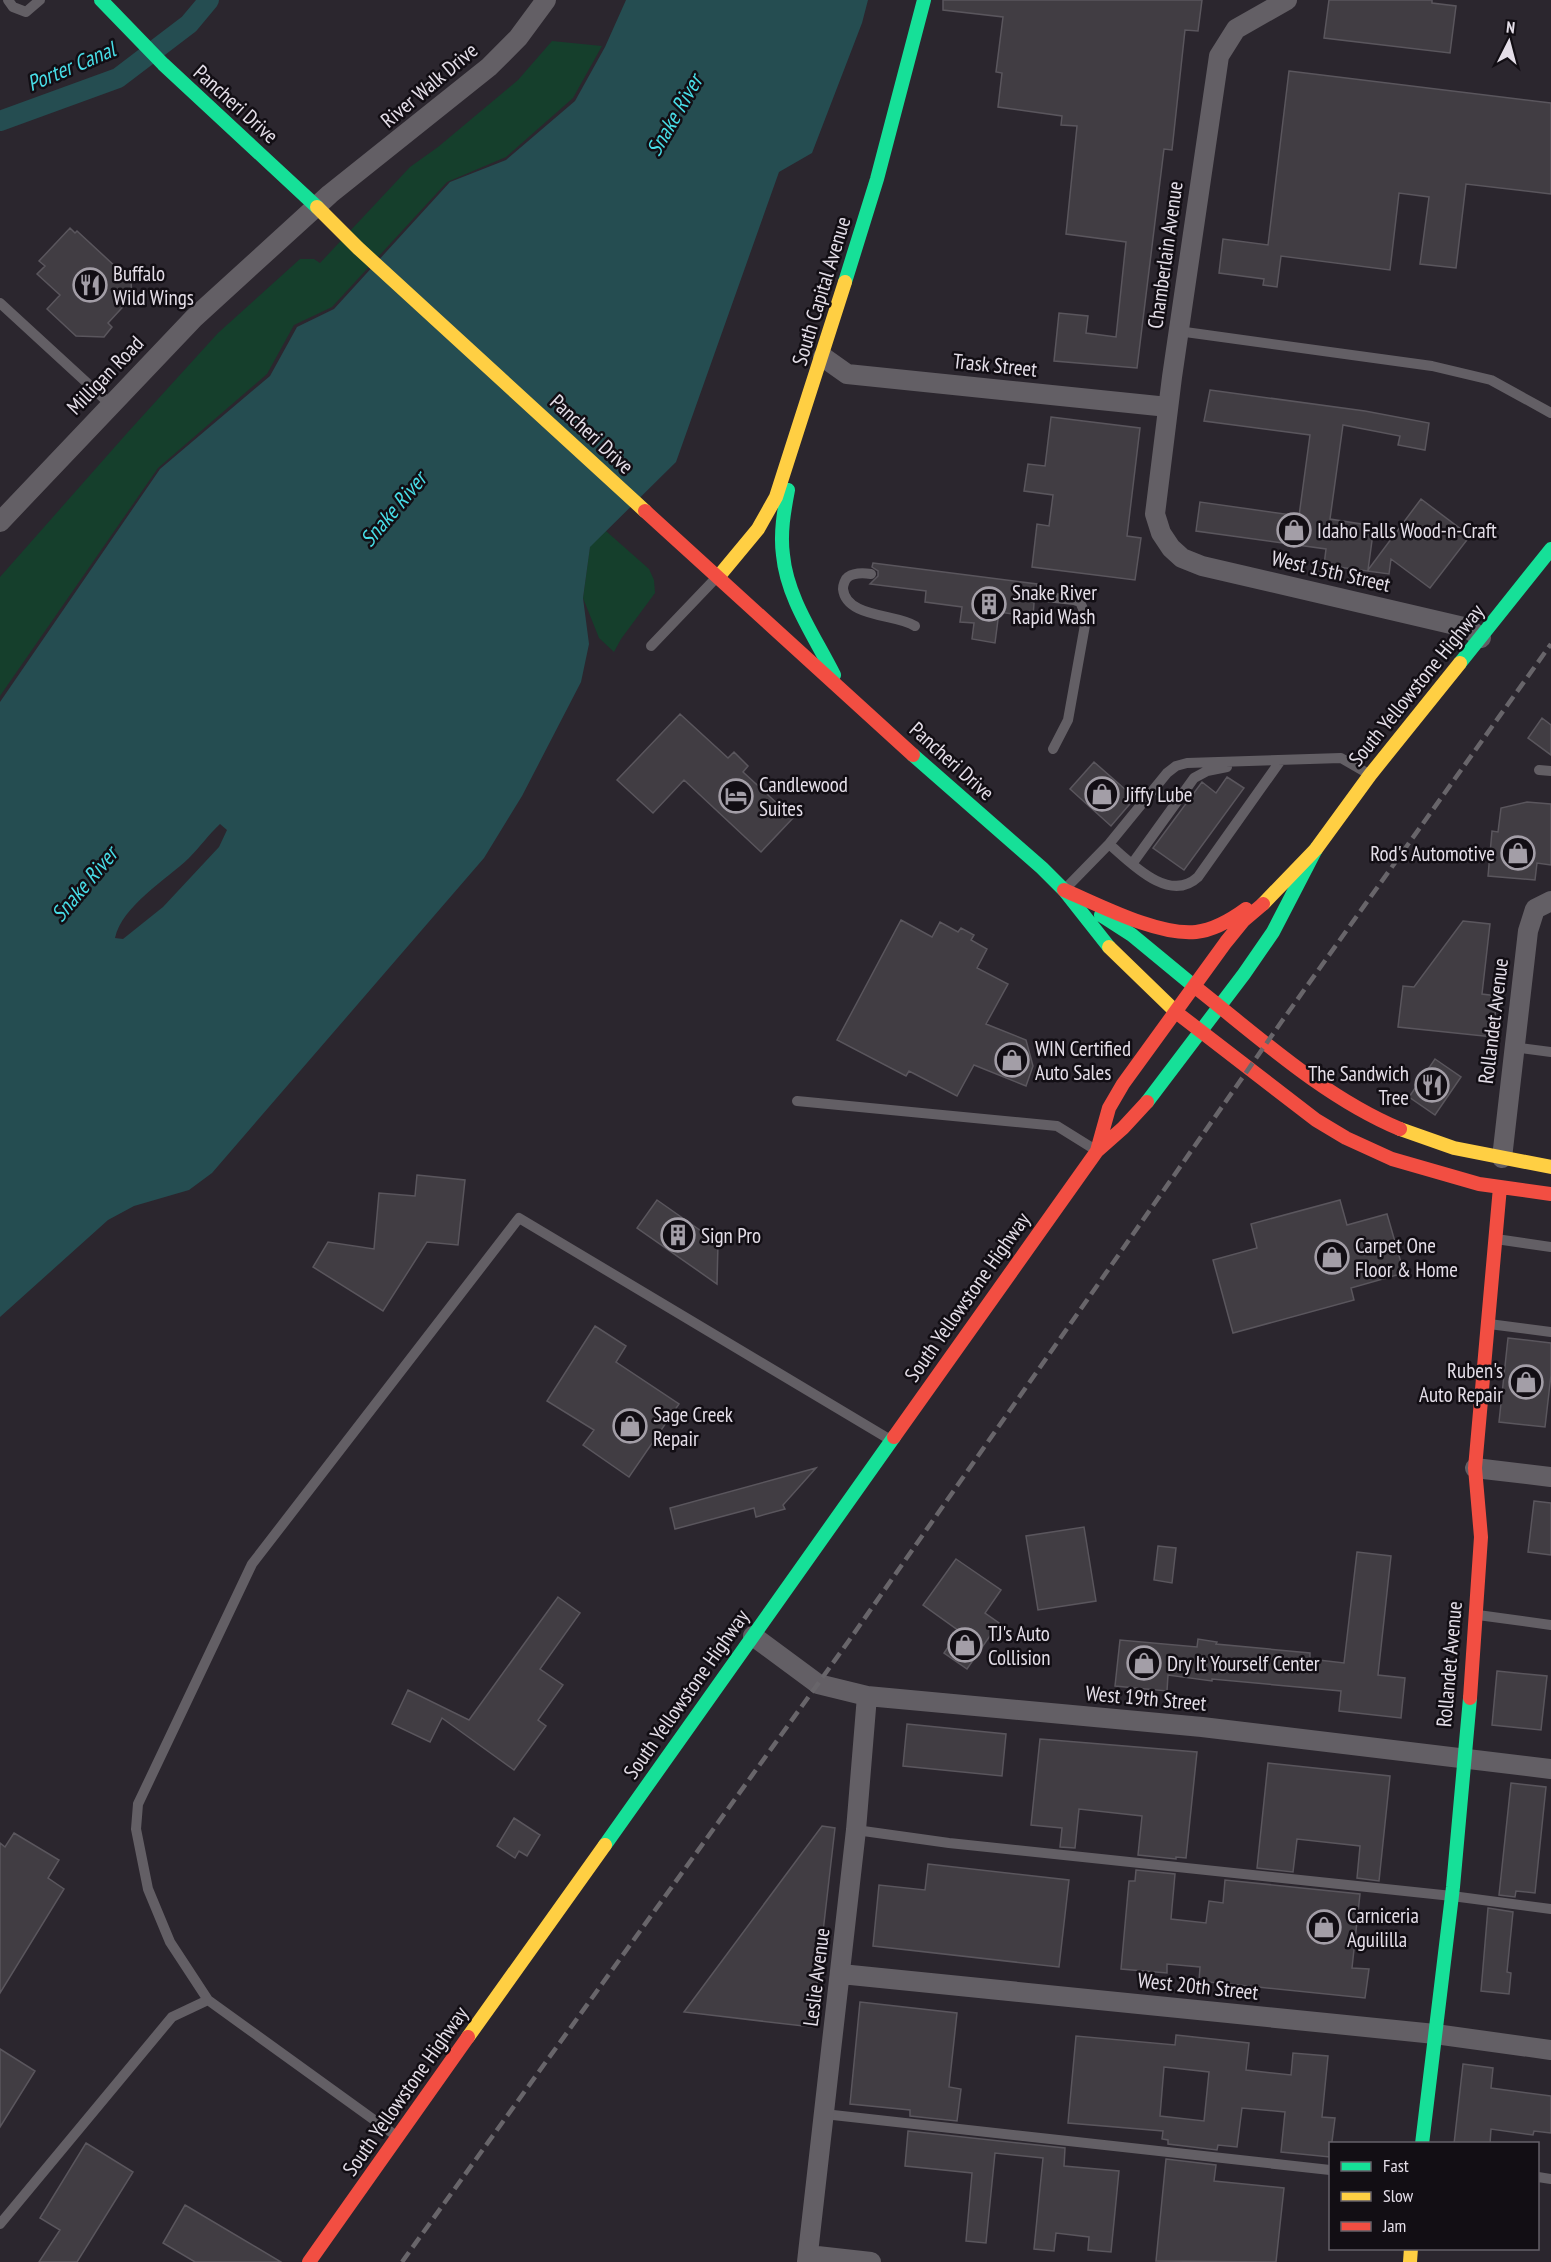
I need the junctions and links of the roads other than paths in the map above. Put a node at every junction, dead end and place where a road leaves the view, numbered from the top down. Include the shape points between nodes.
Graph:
1 (8, 0) edge
2 (40, 0) edge
3 (101, 0) edge
4 (546, 0) edge
5 (924, 0) edge
6 (1287, 0) edge
7 (324, 200) junction
8 (0, 303) edge
9 (1178, 331) junction
10 (823, 357) junction
11 (812, 393) junction
12 (110, 404) junction
13 (1168, 407) junction
14 (1551, 412) edge
15 (0, 522) edge
16 (1171, 548) joint
17 (1551, 549) edge
18 (871, 574) dead end
19 (719, 576) junction
20 (1035, 596) dead end
21 (915, 626) dead end
22 (1481, 638) junction
23 (651, 646) dead end
24 (842, 690) junction
25 (1053, 749) dead end
26 (1281, 760) junction
27 (1250, 761) junction
28 (1539, 770) dead end
29 (1551, 771) edge
30 (1370, 775) junction
31 (1109, 844) junction
32 (1316, 849) junction
33 (1132, 864) junction
34 (1064, 890) junction
35 (1551, 901) edge
36 (1194, 987) junction
37 (1220, 1006) junction
38 (1175, 1011) junction
39 (1201, 1032) junction
40 (1514, 1047) junction
41 (1551, 1052) edge
42 (797, 1101) dead end
43 (1097, 1151) junction
44 (1386, 1156) junction
45 (1502, 1158) junction
46 (1462, 1165) dead end
47 (1483, 1167) dead end
48 (1551, 1167) edge
49 (1551, 1180) edge
50 (1500, 1187) junction
51 (1551, 1194) edge
52 (1495, 1239) junction
53 (1551, 1247) edge
54 (1488, 1324) junction
55 (1551, 1332) edge
56 (891, 1440) junction
57 (1476, 1468) junction
58 (1551, 1477) edge
59 (1478, 1615) junction
60 (1551, 1624) edge
61 (753, 1636) junction
62 (867, 1696) junction
63 (1466, 1758) junction
64 (1551, 1769) edge
65 (856, 1830) junction
66 (1452, 1896) junction
67 (1551, 1909) edge
68 (841, 1974) junction
69 (208, 2000) junction
70 (1435, 2034) junction
71 (1551, 2050) edge
72 (824, 2114) junction
73 (398, 2137) junction
74 (1422, 2142) edge
75 (1329, 2170) edge
76 (0, 2224) edge
77 (808, 2259) edge
78 (309, 2262) edge
79 (871, 2262) edge

1 - 2 lane via 13,7 26,12
3 - 7 main road, Pancheri Drive via 173,75
4 - 7 street, River Walk Drive via 518,38 489,67
5 - 10 main road, South Capital Avenue via 877,179
6 - 9 street, Chamberlain Avenue via 1236,28 1219,56
7 - 12 street, Milligan Road via 194,318
7 - 19 main road, Pancheri Drive via 358,248
8 - 12 lane
9 - 13 street, Chamberlain Avenue
9 - 14 lane via 1432,366 1491,380
10 - 11 main road, South Capital Avenue
10 - 13 street, Trask Street via 847,374
11 - 19 main road, South Capital Avenue via 768,513
11 - 24 main road via 786,500 782,549 792,589
12 - 15 street, Milligan Road
13 - 16 street, Chamberlain Avenue via 1155,514
16 - 22 street, West 15th Street via 1182,558 1202,566 1468,628
17 - 22 main road, South Yellowstone Highway
18 - 21 lane via 848,577 843,591 847,599 859,610
19 - 23 lane
19 - 24 main road, Pancheri Drive
20 - 25 lane via 1074,600 1084,611 1085,625 1068,720
22 - 30 main road, South Yellowstone Highway
24 - 34 main road, Pancheri Drive
26 - 27 lane
26 - 30 lane via 1341,758
26 - 33 lane via 1192,882 1158,882
27 - 31 lane via 1176,766
27 - 33 lane via 1194,778
28 - 29 lane
30 - 32 main road, South Yellowstone Highway
31 - 33 lane
31 - 34 lane
32 - 34 main road via 1280,885 1241,913 1217,926 1192,932 1152,924
32 - 36 main road, South Yellowstone Highway via 1244,921
32 - 37 main road, South Yellowstone Highway via 1273,933
34 - 36 main road, Pancheri Drive via 1132,935
34 - 38 main road, Pancheri Drive via 1114,954
35 - 40 street, Rollandet Avenue via 1535,909 1528,931
36 - 37 main road, Pancheri Drive
36 - 38 main road, South Yellowstone Highway
37 - 39 main road, South Yellowstone Highway
37 - 45 main road, Pancheri Drive via 1352,1103 1420,1137 1463,1152
38 - 39 main road, Pancheri Drive
38 - 43 main road, South Yellowstone Highway via 1109,1108
39 - 43 main road, South Yellowstone Highway via 1148,1101
39 - 44 main road, Pancheri Drive via 1316,1120
40 - 41 lane
40 - 45 street, Rollandet Avenue
42 - 43 lane via 1057,1126
43 - 56 main road, South Yellowstone Highway
44 - 46 main road via 1417,1154
44 - 50 main road, Pancheri Drive
45 - 47 main road
45 - 48 main road, Pancheri Drive
49 - 50 main road via 1514,1176 1504,1178
50 - 51 main road, Pancheri Drive
50 - 52 main road, Rollandet Avenue
52 - 53 lane
52 - 54 main road, Rollandet Avenue
54 - 55 lane
54 - 57 main road, Rollandet Avenue
56 - 61 main road, South Yellowstone Highway
56 - 69 lane via 519,1218 252,1564 138,1804 136,1829 148,1889 170,1941
57 - 58 street
57 - 59 main road, Rollandet Avenue via 1481,1537
59 - 60 lane
59 - 63 main road, Rollandet Avenue
61 - 62 street, West 19th Street via 818,1684
61 - 73 main road, South Yellowstone Highway
62 - 63 street, West 19th Street via 1202,1727
62 - 65 street, Leslie Avenue
63 - 64 street, West 19th Street
63 - 66 main road, Rollandet Avenue
65 - 66 lane
65 - 68 street, Leslie Avenue
66 - 67 lane
66 - 70 main road, Rollandet Avenue
68 - 70 street, West 20th Street
68 - 72 street, Leslie Avenue
69 - 73 lane
69 - 76 lane via 172,2017
70 - 71 street, West 20th Street
70 - 74 main road, Rollandet Avenue
72 - 75 lane
72 - 77 street, Leslie Avenue
73 - 78 main road, South Yellowstone Highway
77 - 79 street

